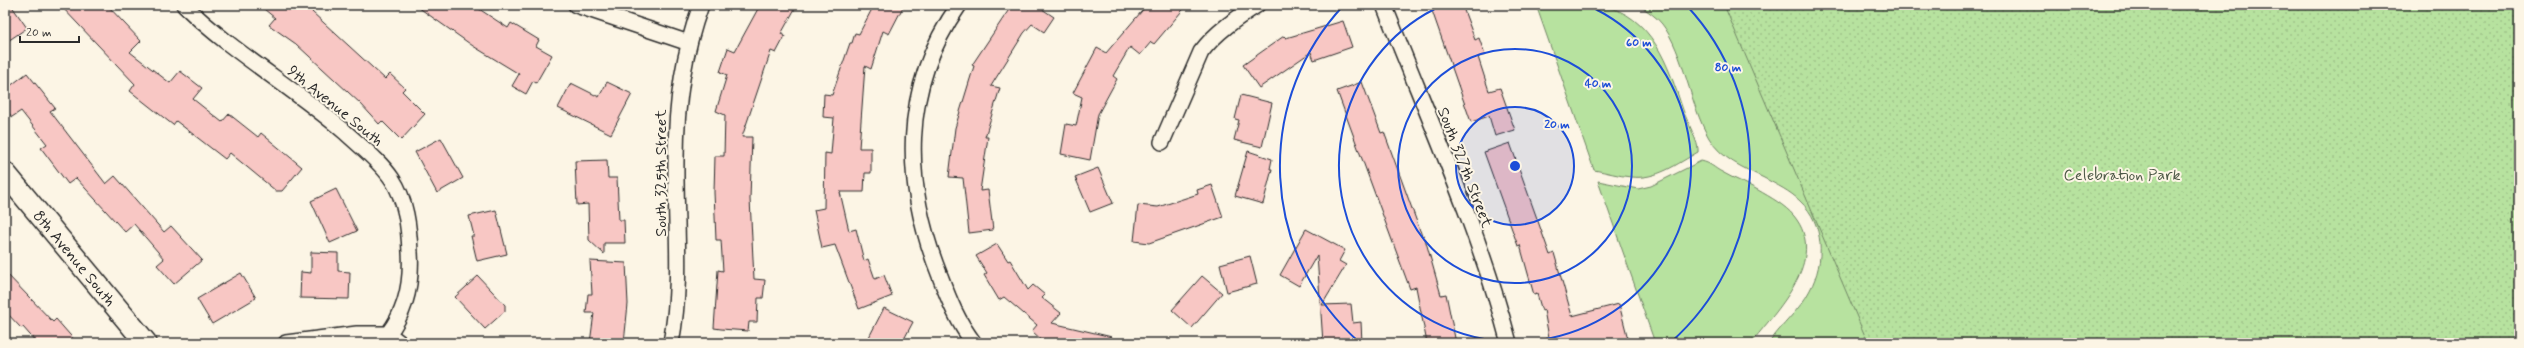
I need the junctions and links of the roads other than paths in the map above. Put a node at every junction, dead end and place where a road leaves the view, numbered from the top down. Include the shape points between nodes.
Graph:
1 (184, 5) edge
2 (576, 5) edge
3 (701, 5) edge
4 (959, 5) edge
5 (1257, 5) edge
6 (1384, 5) edge
7 (689, 43) junction
8 (1162, 142) dead end
9 (5, 173) edge
10 (388, 334) junction
11 (146, 343) edge
12 (286, 343) edge
13 (400, 343) edge
14 (671, 343) edge
15 (974, 343) edge
16 (1509, 343) edge

1 - 10 street, 9th Avenue South via 212,33 329,119 377,161 392,180 402,199 407,219 411,266 410,286 404,307
2 - 7 street
3 - 7 street, South 325th Street
4 - 15 street via 947,22 927,64 914,111 912,155 916,199 929,250 954,313
5 - 8 street via 1234,20 1209,41 1201,52
6 - 16 street, South 327th Street via 1466,214
7 - 14 street, South 325th Street via 678,105 678,307
9 - 11 street, 8th Avenue South
10 - 12 street via 357,334
10 - 13 street

